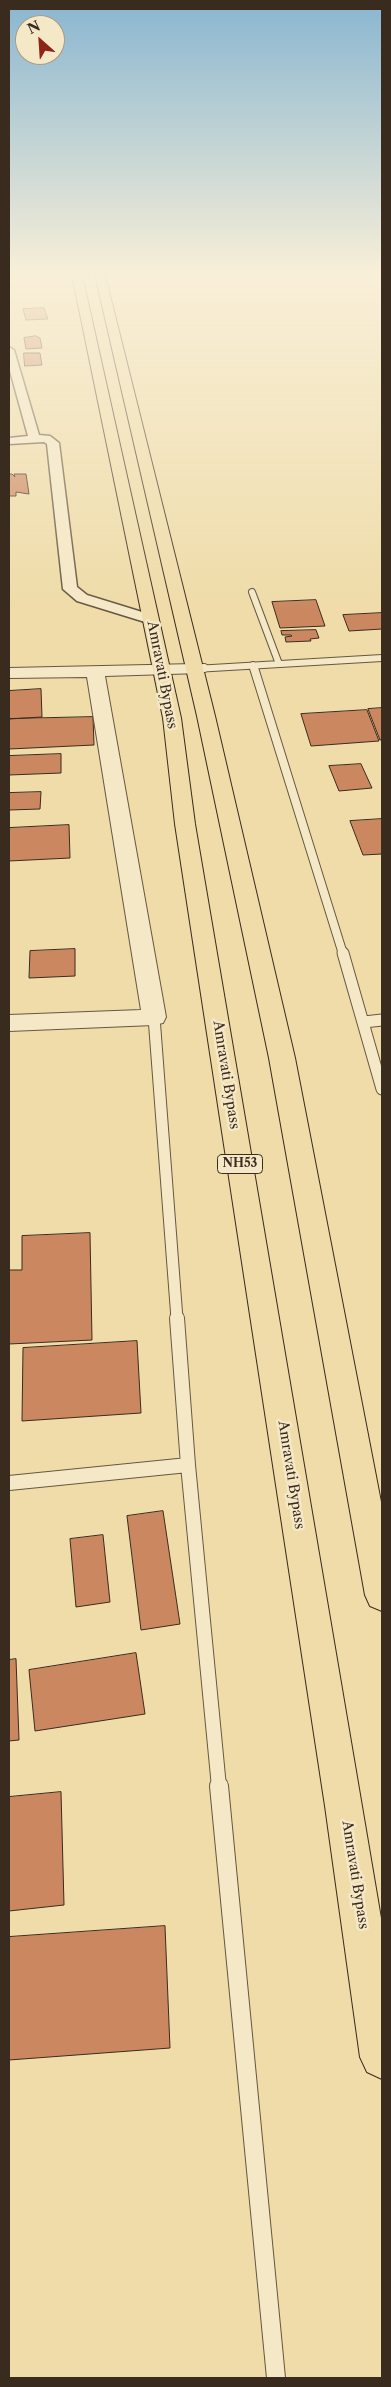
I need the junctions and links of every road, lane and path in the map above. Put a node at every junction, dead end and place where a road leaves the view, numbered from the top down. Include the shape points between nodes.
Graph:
1 (19, 386) edge
2 (101, 386) edge
3 (127, 386) edge
4 (34, 438) junction
5 (9, 441) edge
6 (252, 592) dead end
7 (150, 619) junction
8 (382, 658) edge
9 (279, 664) junction
10 (253, 665) junction
11 (195, 669) junction
12 (162, 670) junction
13 (95, 672) junction
14 (9, 674) edge
15 (154, 1017) junction
16 (382, 1020) edge
17 (364, 1022) junction
18 (9, 1023) edge
19 (382, 1090) edge
20 (188, 1465) junction
21 (9, 1482) edge
22 (382, 1595) edge
23 (382, 2057) edge
24 (276, 2378) edge

1 - 4 street
2 - 7 highway, Amravati Bypass / NH53
3 - 11 highway
4 - 5 street
4 - 7 street via 46,438 53,443 70,589 82,598
6 - 9 lane
7 - 12 highway, Amravati Bypass / NH53
8 - 9 lane
9 - 10 lane
10 - 11 lane
10 - 17 lane
11 - 12 street
11 - 22 highway via 282,1058
12 - 13 street
12 - 23 highway, Amravati Bypass / NH53
13 - 14 street
13 - 15 street
15 - 18 street
15 - 20 lane
16 - 17 lane
17 - 19 lane
20 - 21 lane
20 - 24 lane

